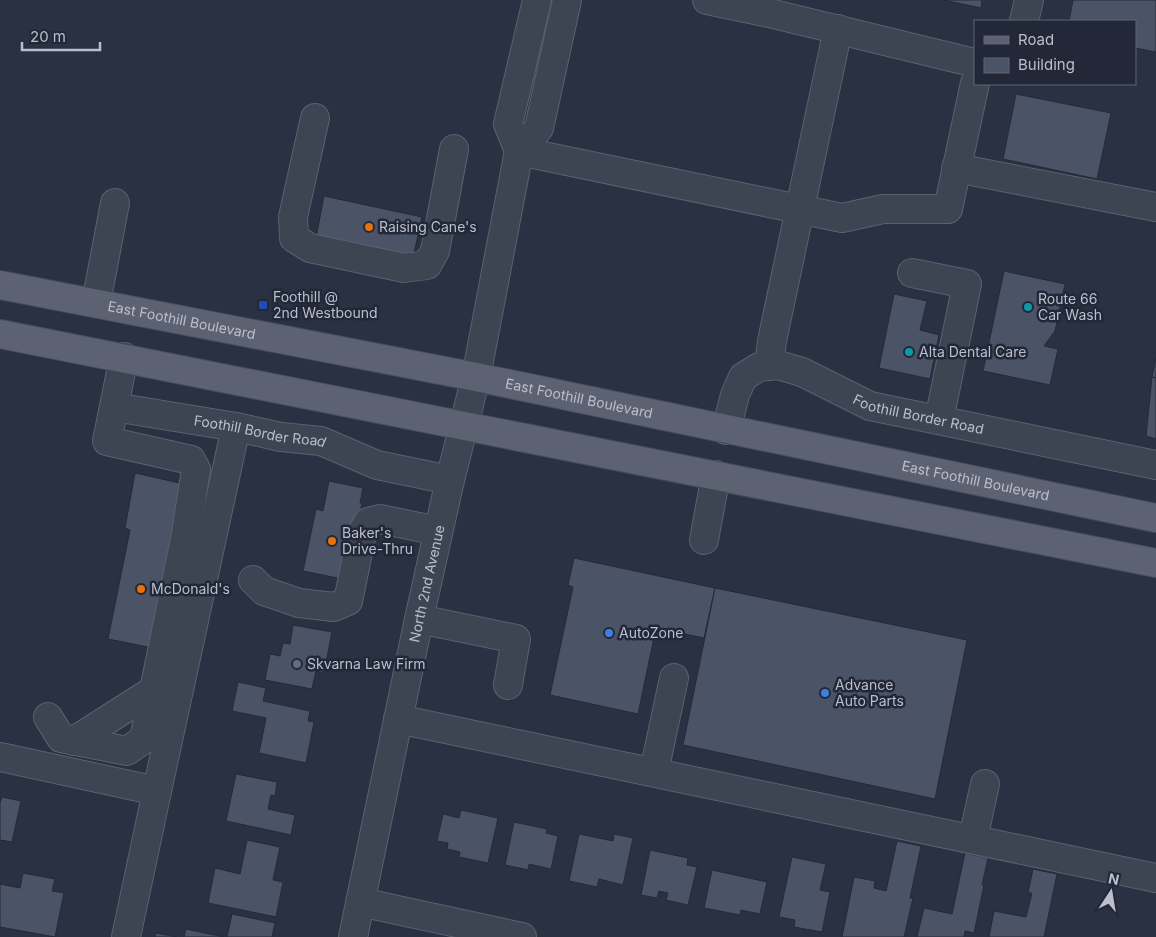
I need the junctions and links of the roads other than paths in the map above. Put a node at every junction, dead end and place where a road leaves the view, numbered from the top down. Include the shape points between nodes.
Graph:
1 (537, 0) edge
2 (567, 0) edge
3 (707, 0) edge
4 (1029, 0) edge
5 (1024, 20) edge
6 (838, 29) junction
7 (974, 62) edge
8 (975, 85) edge
9 (315, 118) dead end
10 (454, 149) dead end
11 (519, 151) junction
12 (956, 168) junction
13 (115, 202) dead end
14 (1156, 207) edge
15 (800, 210) junction
16 (912, 273) dead end
17 (0, 285) edge
18 (96, 303) junction
19 (0, 334) edge
20 (124, 357) junction
21 (769, 366) junction
22 (476, 377) junction
23 (114, 407) junction
24 (940, 420) junction
25 (464, 425) junction
26 (236, 427) junction
27 (726, 430) junction
28 (1156, 465) edge
29 (716, 475) junction
30 (450, 480) junction
31 (1156, 518) edge
32 (438, 531) junction
33 (704, 540) dead end
34 (1156, 563) edge
35 (253, 580) dead end
36 (419, 619) junction
37 (674, 678) dead end
38 (508, 685) dead end
39 (154, 690) junction
40 (48, 717) dead end
41 (398, 718) junction
42 (74, 741) junction
43 (0, 757) edge
44 (654, 772) junction
45 (985, 784) dead end
46 (157, 791) junction
47 (973, 840) junction
48 (1156, 878) edge
49 (360, 902) junction
50 (126, 937) edge
51 (353, 937) edge
52 (522, 937) edge

1 - 11 street via 508,124
2 - 11 street via 539,128
3 - 6 street
4 - 5 street
6 - 7 street
6 - 15 street
8 - 12 street
9 - 10 street via 293,217 294,238 310,248 404,268 427,265 435,251
11 - 15 street
11 - 22 street, North 2nd Avenue
12 - 14 street
12 - 15 street via 948,209 884,209 842,218
13 - 18 street
15 - 21 street
16 - 24 street via 967,284
17 - 18 main road, East Foothill Boulevard
18 - 22 main road, East Foothill Boulevard
19 - 20 main road
20 - 23 street
20 - 25 main road
21 - 24 street, Foothill Border Road via 778,365 802,372 870,406
21 - 27 street, Foothill Border Road via 759,366 743,377
22 - 25 street, North 2nd Avenue
22 - 27 main road, East Foothill Boulevard
23 - 26 street, Foothill Border Road
23 - 39 street via 107,441 191,460 196,469
24 - 28 street, Foothill Border Road
25 - 29 main road
25 - 30 street, North 2nd Avenue
26 - 30 street, Foothill Border Road via 281,437 321,440 378,465
26 - 46 street
27 - 31 main road, East Foothill Boulevard
29 - 33 street
29 - 34 main road
30 - 32 street, North 2nd Avenue
32 - 35 street via 380,519 368,522 362,533 348,601 334,607 290,600 264,591
32 - 36 street, North 2nd Avenue
36 - 38 street via 516,639
36 - 41 street, North 2nd Avenue
37 - 44 street
39 - 42 street
39 - 42 street via 144,739 127,751
40 - 42 street via 61,738
41 - 44 street
41 - 49 street, North 2nd Avenue
43 - 46 street
44 - 47 street
45 - 47 street
46 - 50 street
47 - 48 street
49 - 51 street, North 2nd Avenue
49 - 52 street

